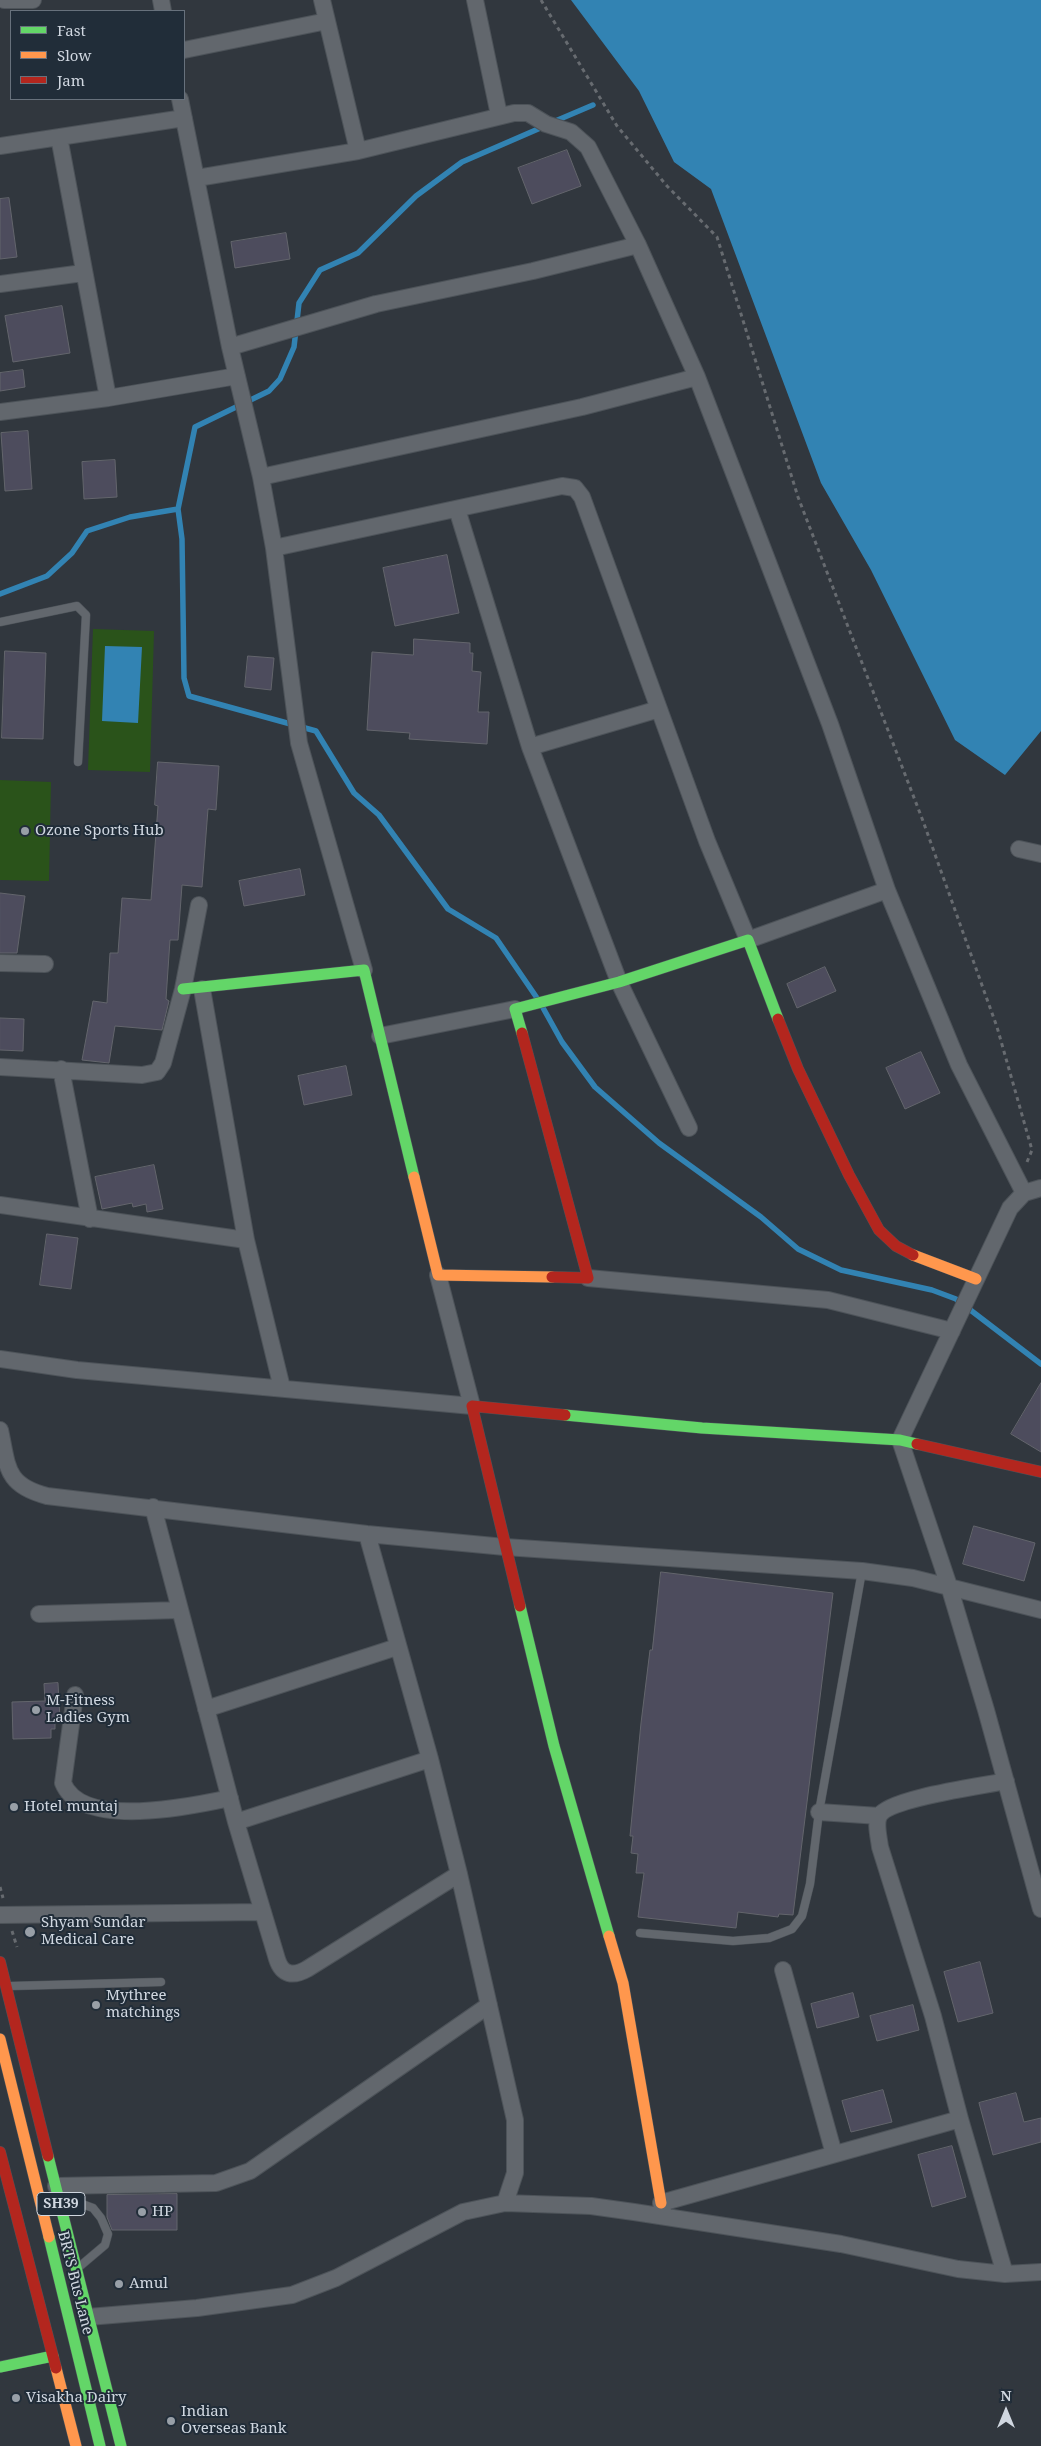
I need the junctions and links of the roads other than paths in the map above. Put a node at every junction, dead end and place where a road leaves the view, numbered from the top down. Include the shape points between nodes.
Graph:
1 (4, 0) edge
2 (32, 0) edge
3 (322, 0) edge
4 (475, 0) edge
5 (327, 21) junction
6 (185, 50) edge
7 (180, 100) edge
8 (499, 115) junction
9 (184, 118) junction
10 (59, 137) junction
11 (0, 146) edge
12 (358, 151) junction
13 (197, 178) junction
14 (638, 245) junction
15 (83, 273) junction
16 (0, 284) edge
17 (230, 347) junction
18 (697, 377) junction
19 (239, 384) junction
20 (108, 398) junction
21 (0, 412) edge
22 (261, 477) junction
23 (457, 508) junction
24 (274, 548) junction
25 (0, 622) edge
26 (659, 709) junction
27 (530, 747) junction
28 (78, 762) dead end
29 (1018, 849) dead end
30 (1041, 854) edge
31 (887, 890) junction
32 (199, 904) dead end
33 (748, 940) junction
34 (0, 963) edge
35 (45, 964) dead end
36 (364, 970) junction
37 (619, 982) junction
38 (202, 988) junction
39 (183, 990) junction
40 (521, 1007) junction
41 (380, 1036) junction
42 (0, 1067) edge
43 (61, 1070) junction
44 (689, 1128) dead end
45 (1022, 1188) junction
46 (1041, 1188) edge
47 (0, 1206) edge
48 (90, 1219) junction
49 (246, 1240) junction
50 (438, 1275) junction
51 (588, 1278) junction
52 (973, 1284) junction
53 (954, 1328) junction
54 (0, 1359) edge
55 (282, 1388) junction
56 (472, 1406) junction
57 (0, 1430) edge
58 (900, 1440) junction
59 (1041, 1472) edge
60 (153, 1507) junction
61 (366, 1534) junction
62 (505, 1547) junction
63 (862, 1571) junction
64 (949, 1586) junction
65 (180, 1610) junction
66 (1041, 1610) edge
67 (40, 1614) dead end
68 (397, 1647) junction
69 (75, 1695) dead end
70 (206, 1709) junction
71 (430, 1759) junction
72 (1006, 1781) junction
73 (230, 1798) junction
74 (819, 1812) junction
75 (879, 1816) junction
76 (236, 1822) junction
77 (459, 1874) junction
78 (1041, 1909) edge
79 (263, 1912) junction
80 (0, 1915) edge
81 (640, 1933) dead end
82 (0, 1962) edge
83 (783, 1970) dead end
84 (161, 1982) dead end
85 (6, 1986) junction
86 (489, 2005) junction
87 (0, 2039) edge
88 (960, 2119) junction
89 (0, 2152) edge
90 (834, 2154) junction
91 (57, 2191) junction
92 (505, 2204) junction
93 (663, 2210) junction
94 (76, 2269) junction
95 (1041, 2272) edge
96 (1005, 2274) junction
97 (88, 2317) junction
98 (53, 2356) junction
99 (0, 2367) edge
100 (76, 2446) edge
101 (100, 2446) edge
102 (121, 2446) edge

1 - 2 street
3 - 5 street
4 - 8 street
5 - 6 street
5 - 12 street
7 - 9 street
8 - 12 street
8 - 14 street via 528,113 577,136 588,147
9 - 10 street
9 - 13 street
10 - 11 street
10 - 15 street
12 - 13 street
13 - 17 street
14 - 17 street via 534,271 376,304
14 - 18 street
15 - 16 street
15 - 20 street
17 - 19 street
18 - 22 street via 582,408
18 - 31 street via 830,724
19 - 20 street
19 - 22 street
20 - 21 street
22 - 24 street
23 - 24 street
23 - 26 street via 562,486 579,490
23 - 27 street
24 - 36 street via 299,739
25 - 28 lane via 77,606 86,615
26 - 27 street
26 - 33 street via 707,841
27 - 37 street
29 - 30 street
31 - 33 street
31 - 45 street via 958,1065
32 - 39 street
33 - 37 street
33 - 52 street via 798,1069 879,1230 896,1246
34 - 35 street
36 - 38 street
36 - 41 street
37 - 40 street
37 - 44 street
38 - 39 street
38 - 49 street
39 - 43 street via 163,1063 157,1072 142,1075
40 - 41 street
40 - 51 street
41 - 50 street
42 - 43 street
43 - 48 street
45 - 46 street
45 - 52 street
47 - 48 street
48 - 49 street
49 - 55 street
50 - 51 street
50 - 56 street
51 - 53 street via 828,1300
52 - 53 street
53 - 58 street
54 - 55 street via 77,1370
55 - 56 street
56 - 58 street via 702,1428
56 - 62 street
57 - 60 street via 13,1478 25,1489 47,1496
58 - 59 street
58 - 64 street
60 - 61 street
60 - 65 street
61 - 62 street
61 - 68 street
62 - 63 street
62 - 93 street via 554,1746 623,1983
63 - 64 street
63 - 74 lane
64 - 66 street
64 - 72 street
65 - 67 street
65 - 70 street
68 - 70 street
68 - 71 street
69 - 73 street via 63,1783 74,1798 104,1808 149,1812
70 - 73 street
71 - 76 street
71 - 77 street
72 - 75 street via 909,1800 889,1806
72 - 78 street
73 - 76 street
74 - 75 street
74 - 81 lane via 810,1884 802,1916 792,1929 769,1938 733,1941
75 - 88 street via 880,1847 933,2016
76 - 79 street
77 - 79 street via 300,1973 286,1973 279,1965
77 - 86 street
79 - 80 street
82 - 85 street, SH39
83 - 90 street
84 - 85 lane
85 - 91 street, SH39
86 - 91 street via 250,2171 216,2183
86 - 92 street via 515,2120 515,2173
87 - 101 street, BRTS Bus Lane
88 - 90 street
88 - 96 street
89 - 98 street, SH39
90 - 93 street
91 - 94 street, SH39
91 - 94 lane via 93,2208 108,2234 105,2245
92 - 93 street
92 - 97 street via 463,2212 336,2278 292,2295 197,2308
93 - 96 street via 958,2269
94 - 97 street, SH39
95 - 96 street
97 - 102 street, SH39
98 - 99 street
98 - 100 street, SH39

